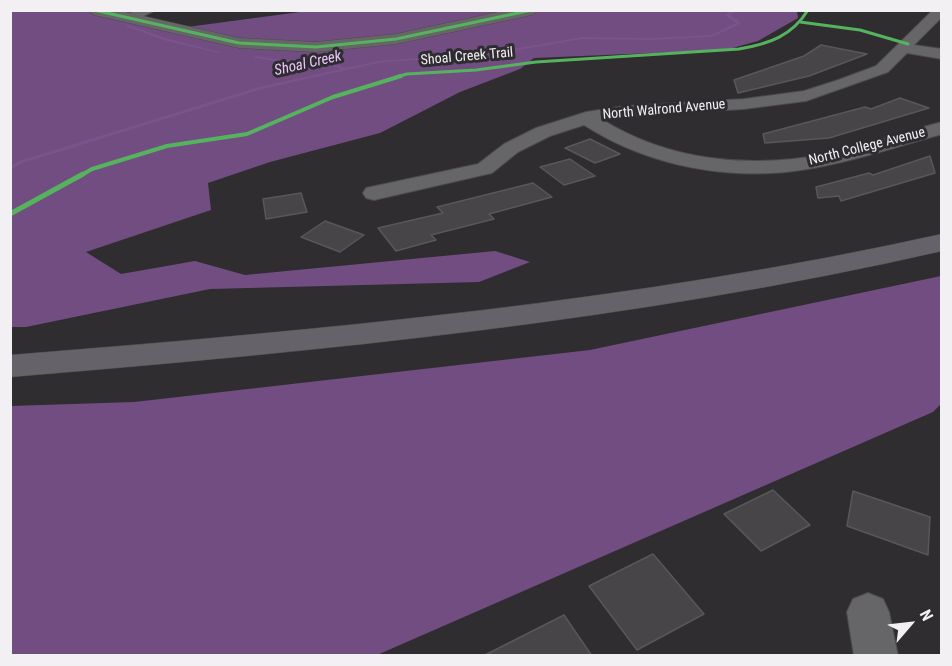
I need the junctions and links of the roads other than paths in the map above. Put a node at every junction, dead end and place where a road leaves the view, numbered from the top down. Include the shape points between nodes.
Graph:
1 (94, 10) edge
2 (150, 10) edge
3 (531, 10) edge
4 (940, 10) edge
5 (130, 17) junction
6 (904, 48) junction
7 (942, 54) edge
8 (586, 118) junction
9 (942, 128) edge
10 (374, 193) dead end
11 (942, 243) edge
12 (11, 366) edge
13 (868, 612) dead end
14 (876, 656) edge

1 - 5 street
2 - 5 street
3 - 5 street via 396,39 316,47 239,43
4 - 6 street, North Walrond Avenue
6 - 7 street
6 - 8 street, North Walrond Avenue via 882,69 806,96 625,111
8 - 9 street, North College Avenue via 626,141 667,155 760,167 835,158
8 - 10 street, North Walrond Avenue via 511,148 485,169
11 - 12 main road via 652,300 367,334
13 - 14 street

